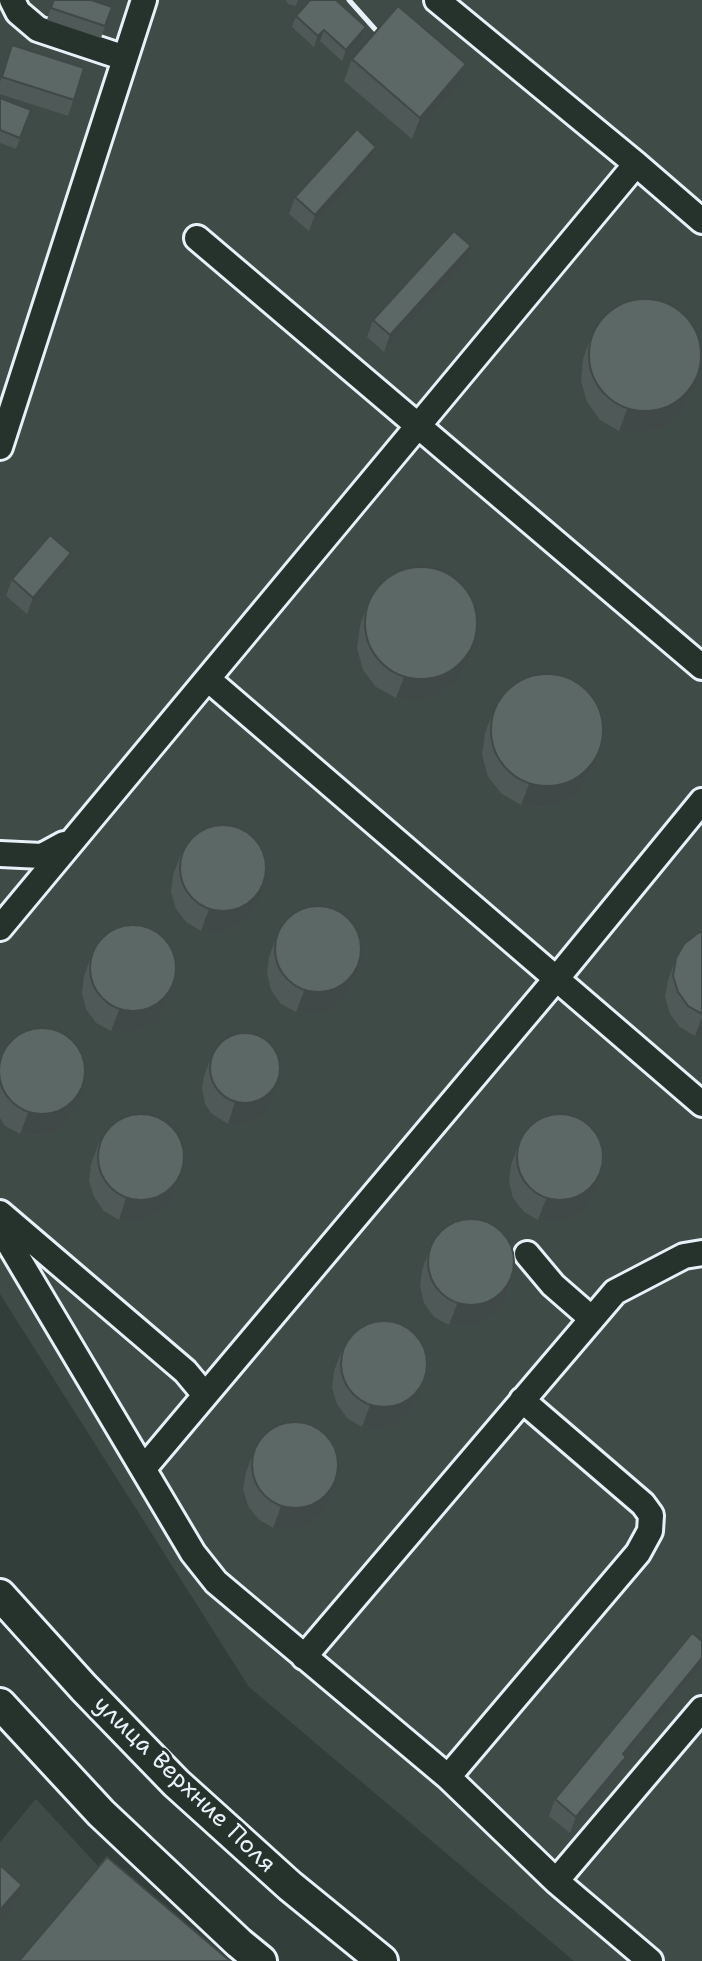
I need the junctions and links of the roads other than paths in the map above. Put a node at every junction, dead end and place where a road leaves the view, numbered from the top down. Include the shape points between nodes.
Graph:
1 (12, 0) edge
2 (144, 0) edge
3 (437, 0) edge
4 (125, 58) junction
5 (636, 164) junction
6 (702, 221) edge
7 (197, 238) dead end
8 (416, 425) junction
9 (0, 447) edge
10 (702, 667) edge
11 (209, 680) junction
12 (702, 801) edge
13 (73, 839) junction
14 (0, 854) edge
15 (0, 928) edge
16 (557, 978) junction
17 (702, 1104) edge
18 (0, 1213) edge
19 (0, 1228) edge
20 (702, 1253) edge
21 (527, 1254) dead end
22 (592, 1319) junction
23 (205, 1395) junction
24 (522, 1400) junction
25 (144, 1468) junction
26 (0, 1595) edge
27 (304, 1657) junction
28 (0, 1704) edge
29 (702, 1709) edge
30 (448, 1777) junction
31 (556, 1881) junction
32 (261, 1961) edge
33 (382, 1961) edge
34 (650, 1961) edge

1 - 4 lane via 38,29
2 - 4 lane
3 - 5 lane
4 - 9 lane
5 - 6 lane
5 - 8 lane
7 - 8 lane
8 - 10 lane
8 - 11 lane
11 - 13 lane
11 - 16 lane
12 - 16 lane
13 - 14 lane via 42,856
13 - 15 lane
16 - 17 lane
16 - 23 lane
18 - 23 lane via 185,1371
19 - 25 lane
20 - 22 lane via 684,1256 615,1292
21 - 22 lane
22 - 24 lane
23 - 25 lane
24 - 27 lane
24 - 30 lane via 643,1504 651,1515 650,1531 638,1553
25 - 27 lane via 216,1582
26 - 33 main road, улица Верхние Поля via 176,1783
27 - 30 lane
28 - 32 main road via 101,1813
29 - 31 lane
30 - 31 lane
31 - 34 lane

